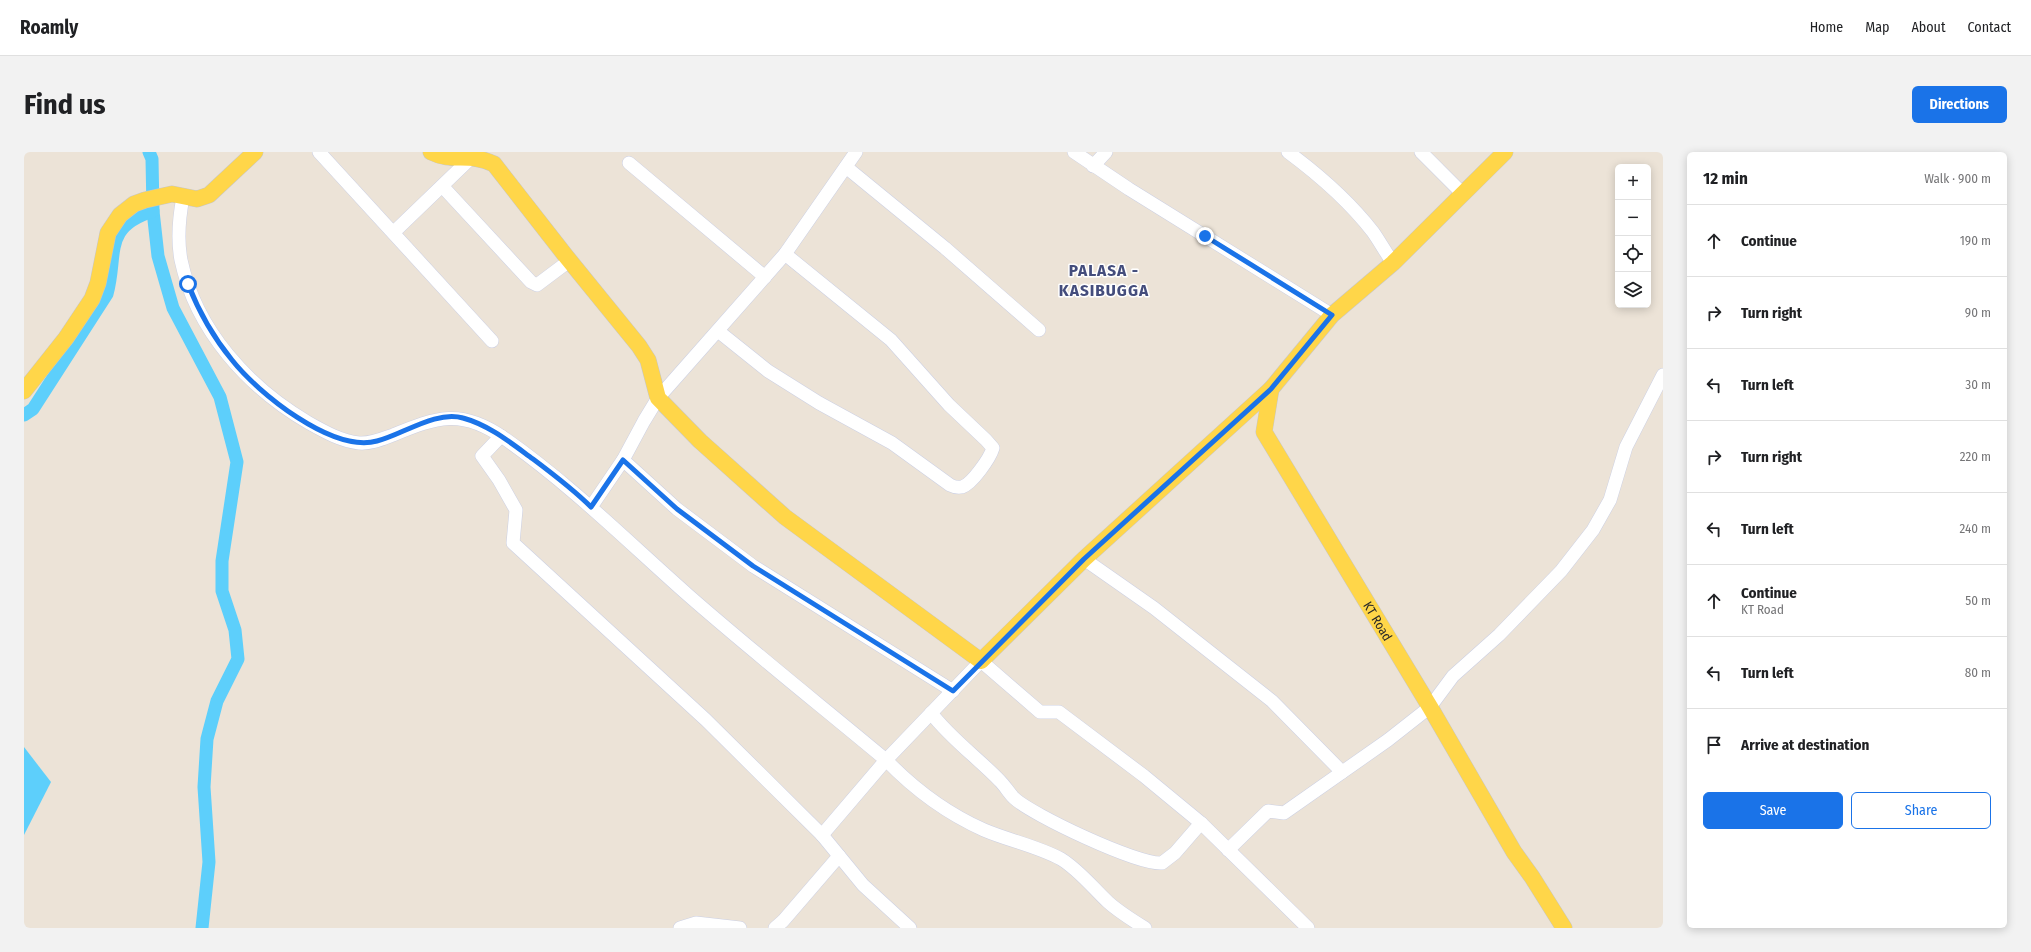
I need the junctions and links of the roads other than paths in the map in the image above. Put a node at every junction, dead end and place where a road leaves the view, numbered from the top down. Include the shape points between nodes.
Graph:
1 (256, 152) edge
2 (319, 152) edge
3 (431, 152) edge
4 (856, 152) edge
5 (1074, 152) edge
6 (1106, 152) edge
7 (1288, 152) edge
8 (1421, 152) edge
9 (1505, 152) edge
10 (475, 154) junction
11 (629, 163) dead end
12 (1093, 166) junction
13 (846, 167) junction
14 (443, 187) junction
15 (1464, 194) junction
16 (178, 196) junction
17 (394, 232) junction
18 (785, 254) junction
19 (569, 261) junction
20 (1393, 263) junction
21 (765, 277) junction
22 (1332, 315) junction
23 (1039, 330) dead end
24 (718, 331) junction
25 (492, 341) dead end
26 (1663, 375) edge
27 (1271, 389) junction
28 (24, 390) edge
29 (658, 398) junction
30 (501, 436) junction
31 (623, 460) junction
32 (591, 507) junction
33 (1084, 559) junction
34 (981, 661) junction
35 (953, 691) junction
36 (1430, 707) junction
37 (931, 713) junction
38 (886, 760) junction
39 (1342, 772) junction
40 (1202, 823) junction
41 (822, 835) junction
42 (1228, 850) junction
43 (839, 856) junction
44 (680, 928) edge
45 (740, 928) edge
46 (775, 928) edge
47 (910, 928) edge
48 (1145, 928) edge
49 (1308, 928) edge
50 (1564, 928) edge

1 - 16 main road via 209,195 197,199
2 - 17 street via 349,187
3 - 10 main road via 447,156
4 - 13 street
5 - 12 street
6 - 12 street
7 - 20 street via 1346,202 1373,232
8 - 15 street
9 - 15 main road
10 - 14 street
10 - 19 main road via 485,157 494,164
11 - 21 street
12 - 22 street
13 - 18 street
13 - 23 street
14 - 17 street
14 - 19 street via 531,282 537,285
15 - 20 main road
16 - 28 main road via 145,200 120,214 108,234 98,283 92,299 66,338
16 - 30 street via 178,239 181,260 198,309 232,361 276,402 320,430 342,440 362,443 377,441 445,417 462,417
17 - 25 street
18 - 21 street
18 - 24 street via 891,340 949,405 986,440 992,448 991,455 977,474 964,487 956,488 950,485 892,443 819,403 768,371
19 - 29 main road via 639,346 648,360
20 - 22 main road
21 - 24 street
22 - 27 main road
24 - 29 street
26 - 36 street via 1626,447 1610,500 1594,530 1561,571 1499,635 1453,676
27 - 33 main road
27 - 36 main road, KT Road via 1264,432
29 - 31 street
29 - 34 main road via 700,441 785,517
30 - 32 street via 572,489
30 - 41 street via 482,456 516,510 513,543 706,720
31 - 32 street
31 - 35 street via 683,514 753,566
32 - 38 street via 689,596
33 - 34 main road
33 - 39 street via 1154,608 1272,701
34 - 35 street
34 - 40 street via 1040,712 1059,712
35 - 37 street
36 - 39 street
36 - 50 main road, KT Road via 1514,852
37 - 38 street
37 - 40 street via 942,727 1025,806 1043,817 1127,855 1150,863 1162,863 1175,853
38 - 41 street
38 - 48 street via 908,783 963,820 1063,860 1108,902
39 - 42 street via 1284,813 1268,812
40 - 42 street
41 - 43 street
42 - 49 street
43 - 46 street
43 - 47 street via 863,885
44 - 45 street via 696,923

